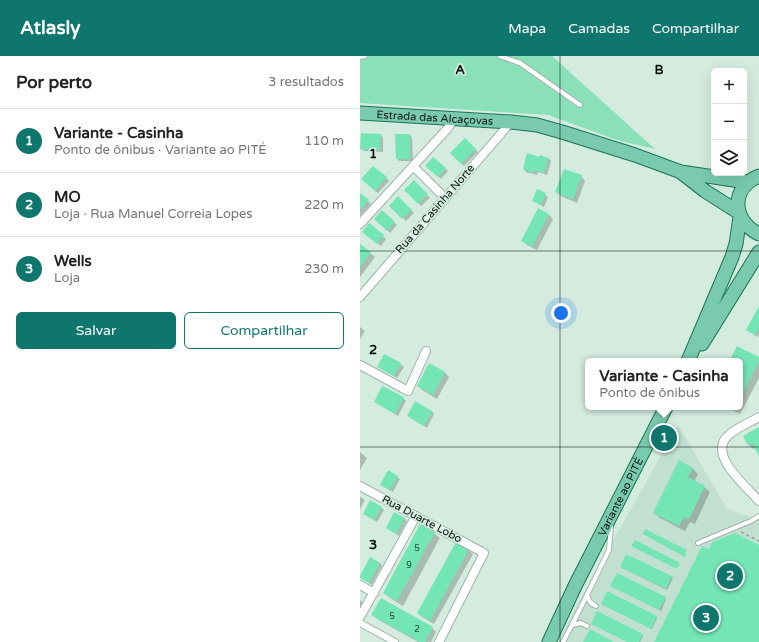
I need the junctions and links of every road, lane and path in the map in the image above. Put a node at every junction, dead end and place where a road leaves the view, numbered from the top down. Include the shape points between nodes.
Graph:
1 (365, 56) edge
2 (500, 56) edge
3 (360, 57) edge
4 (580, 105) dead end
5 (360, 114) edge
6 (454, 120) junction
7 (511, 122) junction
8 (413, 166) junction
9 (681, 172) junction
10 (759, 176) edge
11 (747, 182) junction
12 (445, 198) junction
13 (739, 215) junction
14 (360, 224) edge
15 (759, 234) edge
16 (759, 252) edge
17 (360, 297) edge
18 (426, 351) dead end
19 (689, 358) edge
20 (694, 358) edge
21 (360, 365) edge
22 (664, 410) edge
23 (759, 417) edge
24 (360, 486) edge
25 (759, 501) edge
26 (612, 514) junction
27 (416, 516) junction
28 (759, 516) edge
29 (734, 528) junction
30 (759, 541) edge
31 (698, 543) dead end
32 (360, 585) edge
33 (575, 586) junction
34 (374, 593) junction
35 (587, 595) junction
36 (596, 606) dead end
37 (360, 618) edge
38 (360, 623) edge
39 (572, 625) junction
40 (587, 626) dead end
41 (395, 642) edge
42 (439, 642) edge
43 (542, 642) edge
44 (550, 642) edge
45 (563, 642) edge

1 - 3 lane
2 - 4 lane via 520,62
5 - 6 main road, Estrada das Alcaçovas
6 - 7 main road, Estrada das Alcaçovas
6 - 8 street
7 - 9 main road, Estrada das Alcaçovas via 562,132
7 - 12 street, Rua da Casinha Norte
8 - 12 street
8 - 14 street
9 - 11 main road
9 - 13 main road
10 - 11 main road
11 - 13 main road via 739,196
12 - 17 street, Rua da Casinha Norte
13 - 15 main road via 748,228
13 - 19 main road via 732,257
16 - 20 main road
18 - 21 street via 408,391
22 - 26 main road, Variante ao PITÉ
23 - 25 street via 729,434 721,446 729,467
24 - 27 street, Rua Duarte Lobo
26 - 33 main road, Variante ao PITÉ
26 - 35 lane via 609,550
27 - 34 street
27 - 42 street, Rua Duarte Lobo via 484,552
28 - 29 lane
29 - 30 path
29 - 31 lane
32 - 34 street
33 - 43 main road, Variante ao PITÉ
33 - 44 main road, Variante ao PITÉ
34 - 37 street
35 - 36 lane
35 - 39 lane
38 - 41 street
39 - 40 lane via 581,623
39 - 45 lane

